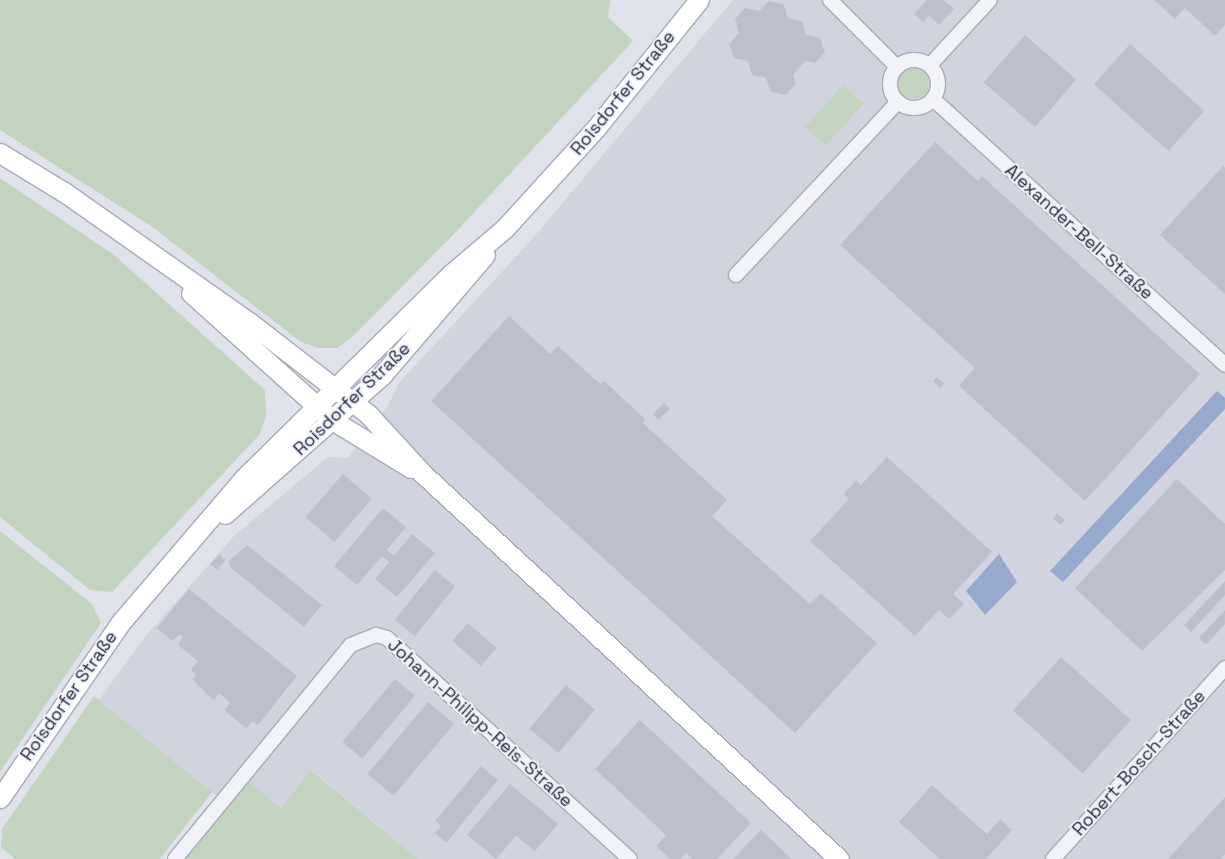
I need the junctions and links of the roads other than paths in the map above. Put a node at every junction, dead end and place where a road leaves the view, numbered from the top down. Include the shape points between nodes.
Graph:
1 (699, 0) edge
2 (821, 0) edge
3 (830, 0) edge
4 (990, 0) edge
5 (842, 15) junction
6 (930, 65) junction
7 (897, 67) junction
8 (933, 99) junction
9 (898, 102) junction
10 (0, 153) edge
11 (505, 228) junction
12 (146, 251) junction
13 (736, 275) dead end
14 (1225, 365) edge
15 (334, 389) junction
16 (352, 401) junction
17 (316, 406) junction
18 (332, 420) junction
19 (422, 473) junction
20 (181, 552) junction
21 (1225, 668) edge
22 (0, 798) edge
23 (175, 859) edge
24 (630, 859) edge
25 (839, 859) edge
26 (1054, 859) edge

1 - 11 main road, Roisdorfer Straße via 596,128
2 - 5 street
3 - 5 street
4 - 6 street
5 - 7 street
6 - 7 street via 914,59
6 - 8 street via 938,82
7 - 9 street via 890,85
8 - 9 street via 916,108
8 - 14 street, Alexander-Bell-Straße
9 - 13 street
10 - 12 main road via 64,192
11 - 15 main road, Roisdorfer Straße
11 - 16 main road, Roisdorfer Straße via 460,289
12 - 15 main road via 249,322
12 - 17 main road
15 - 16 main road
15 - 17 main road, Roisdorfer Straße
16 - 18 main road, Roisdorfer Straße
16 - 19 main road
17 - 18 main road
17 - 20 main road, Roisdorfer Straße via 244,478
18 - 19 main road
18 - 20 main road, Roisdorfer Straße
19 - 25 main road
20 - 22 main road, Roisdorfer Straße via 116,629
21 - 26 street, Robert-Bosch-Straße
23 - 24 street, Johann-Philipp-Reis-Straße via 351,645 376,635 387,638

